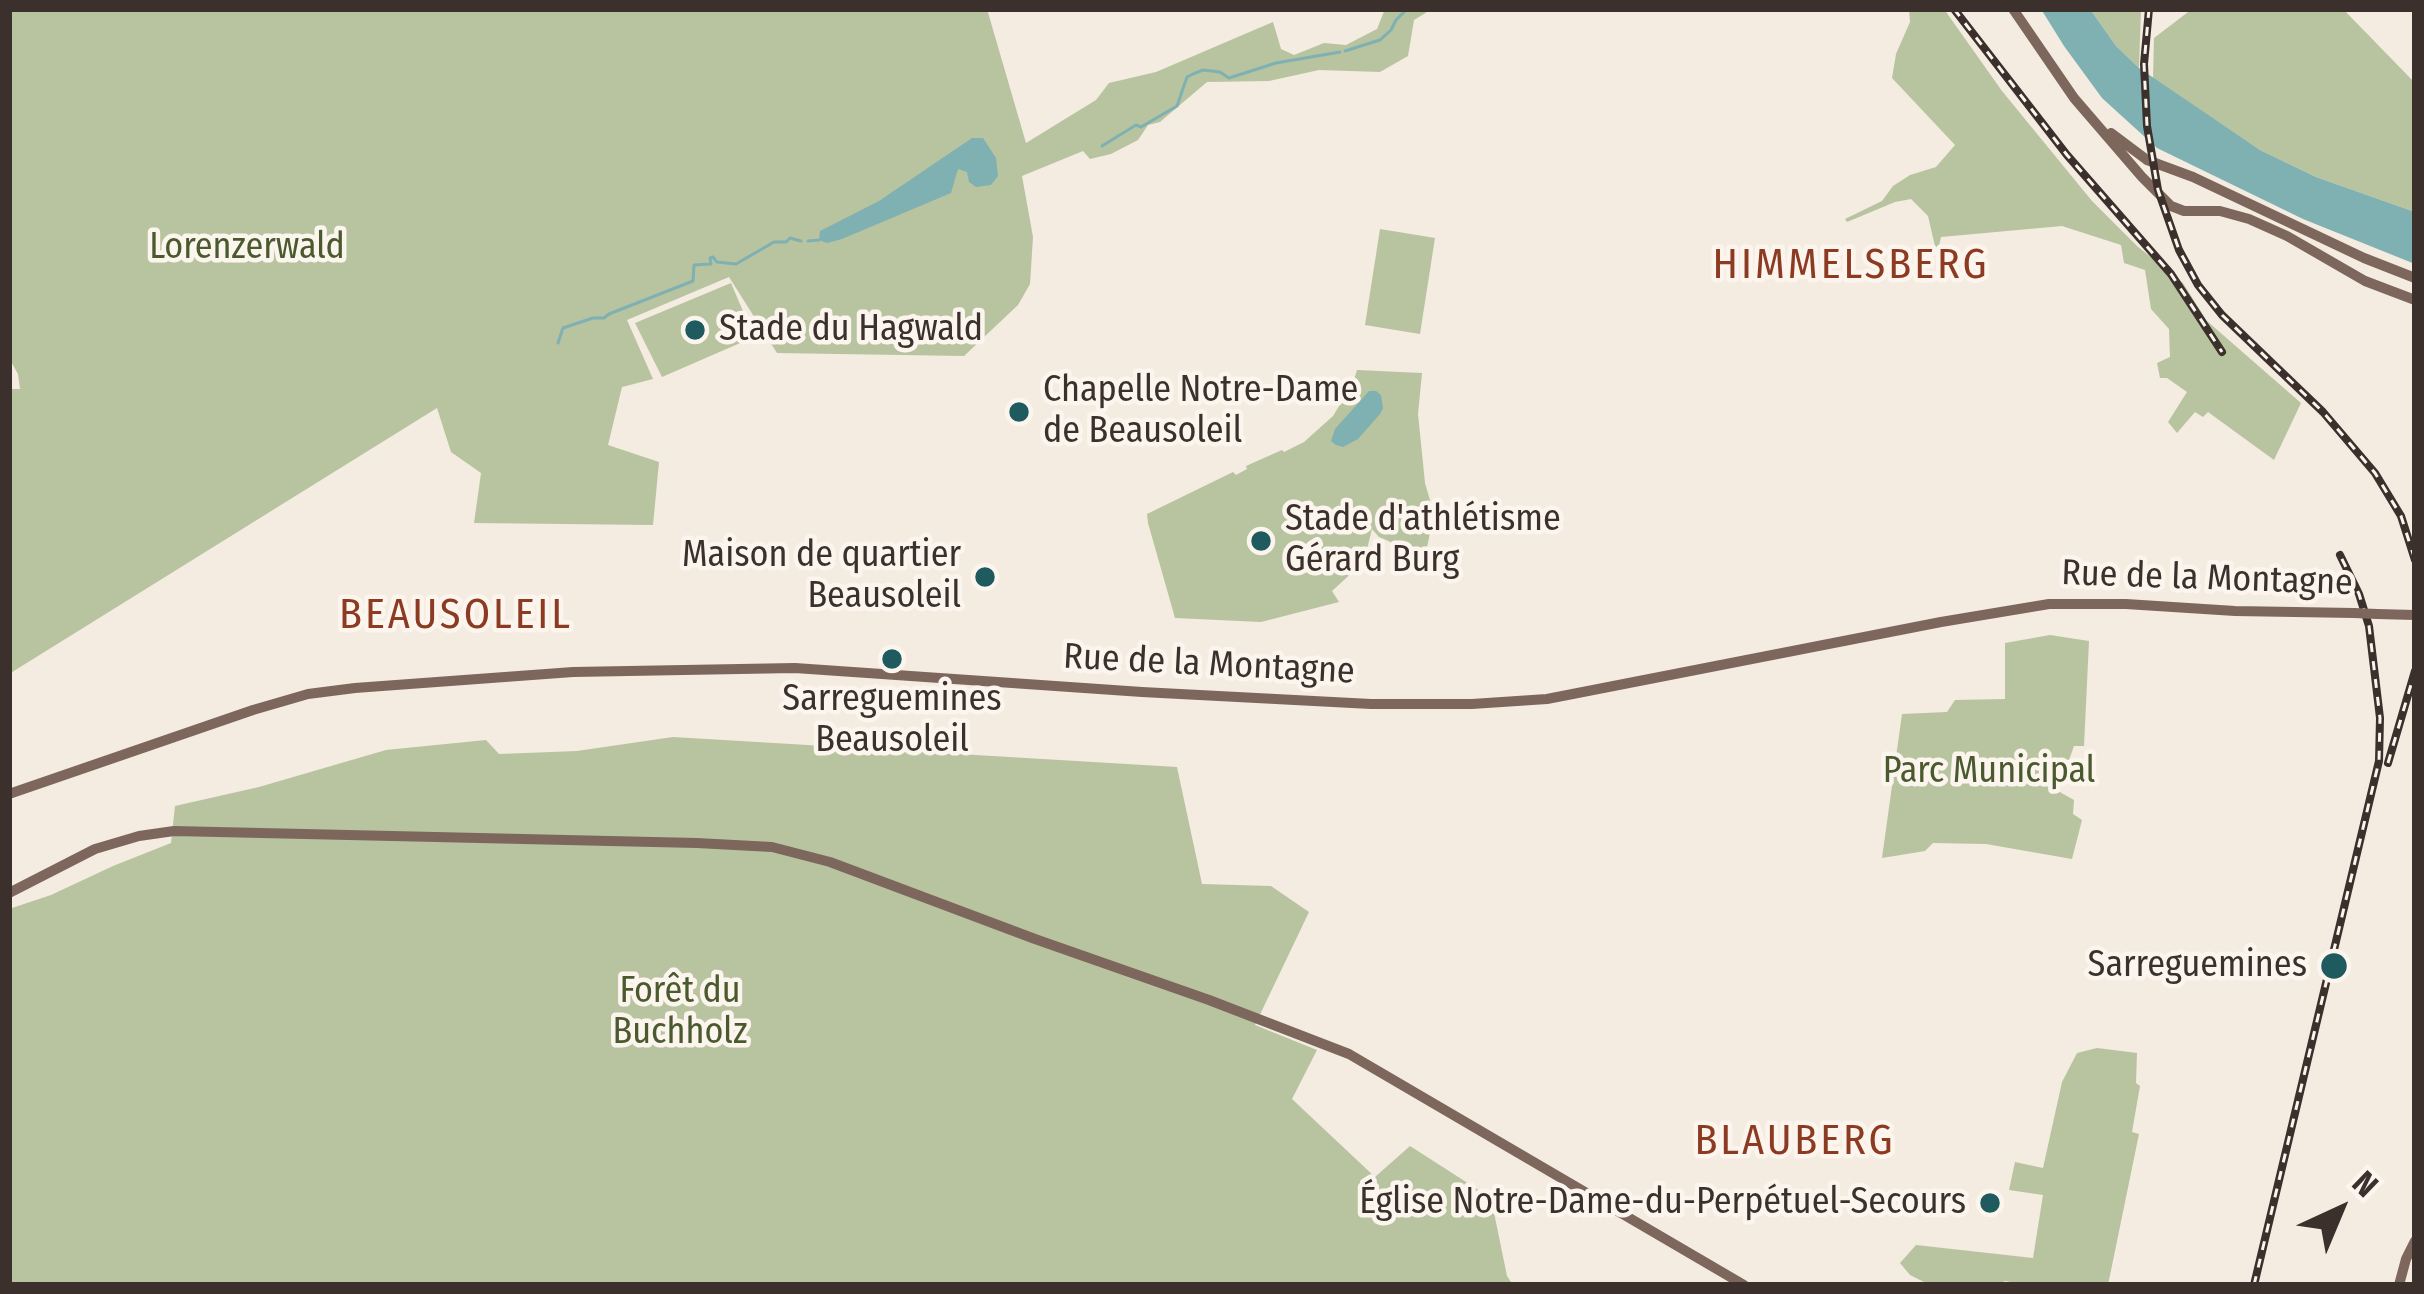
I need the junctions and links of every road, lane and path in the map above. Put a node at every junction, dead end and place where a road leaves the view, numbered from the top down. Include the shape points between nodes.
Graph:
1 (2013, 9) edge
2 (2046, 58) junction
3 (2116, 138) junction
4 (2364, 258) junction
5 (2415, 278) edge
6 (2411, 299) edge
7 (2415, 614) edge
8 (9, 794) edge
9 (9, 893) edge
10 (2415, 1241) edge
11 (1740, 1285) edge
12 (2399, 1285) edge

1 - 2 main road
2 - 3 main road
2 - 6 main road via 2100,130 2177,209 2240,215
3 - 4 main road via 2147,160
3 - 4 main road via 2177,203 2231,206
4 - 5 main road
7 - 8 main road, Rue de la Montagne, bridge via 2049,604 1547,699 1472,704 795,668 573,672 355,688 253,710
9 - 11 main road via 94,849 174,831 772,847 1332,1049
10 - 12 main road

